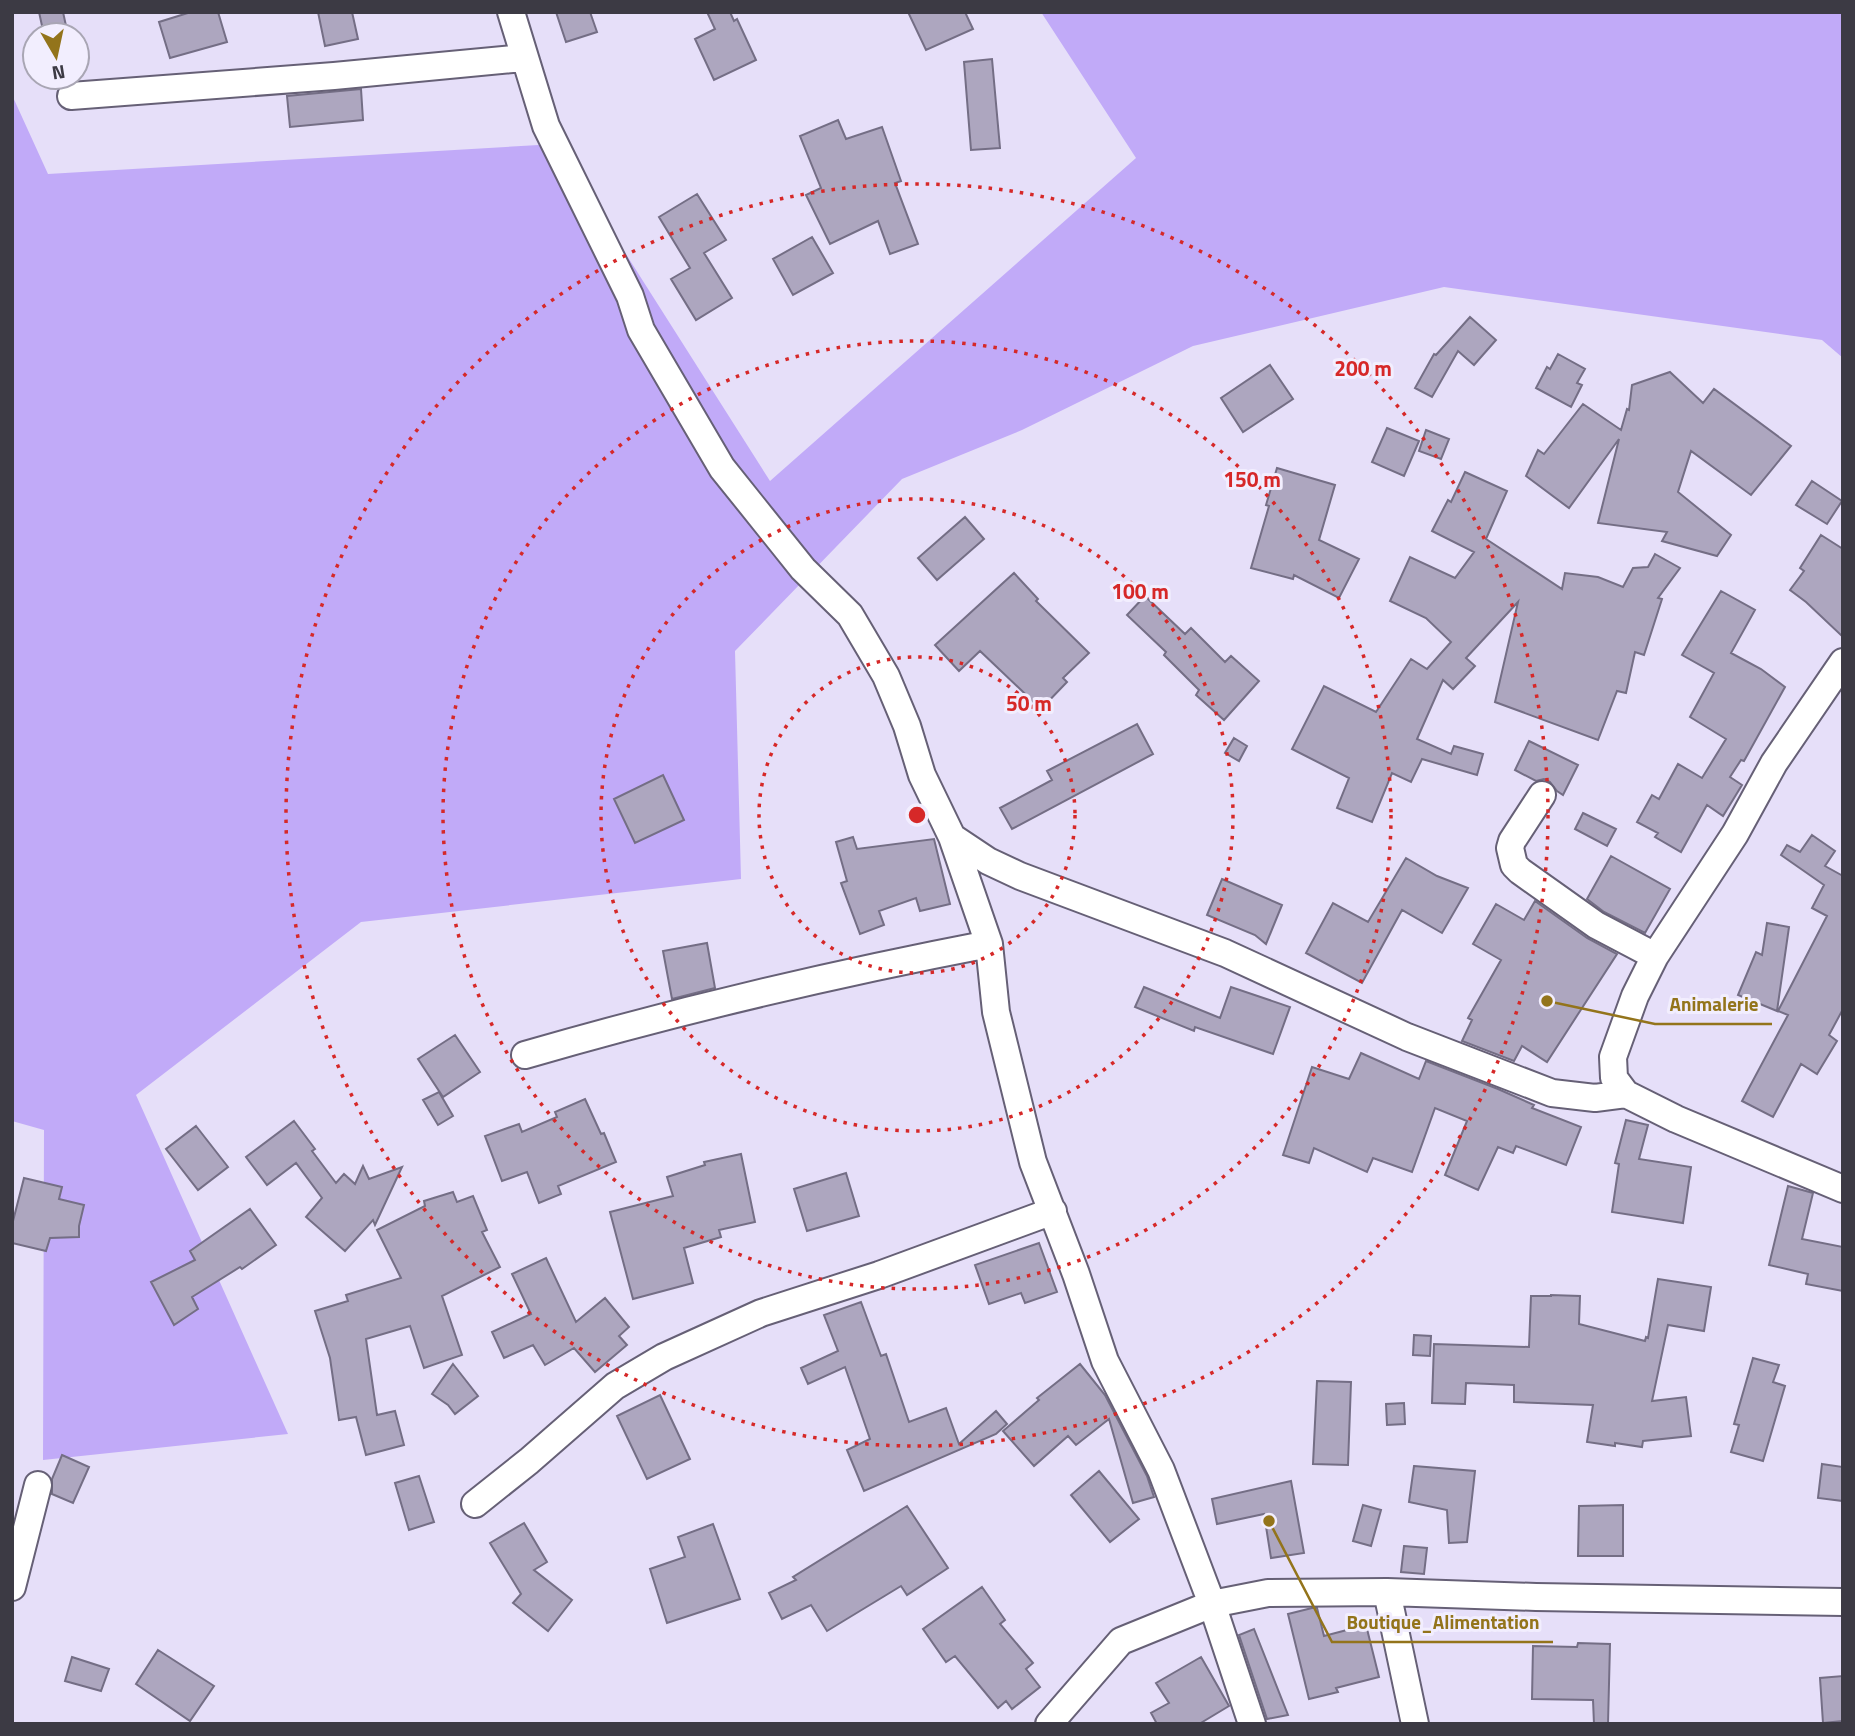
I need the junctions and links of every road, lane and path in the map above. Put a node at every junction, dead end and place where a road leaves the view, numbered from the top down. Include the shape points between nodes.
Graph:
1 (510, 12) edge
2 (523, 58) junction
3 (71, 96) dead end
4 (1843, 662) edge
5 (1542, 795) dead end
6 (952, 837) junction
7 (989, 944) junction
8 (1656, 956) junction
9 (525, 1055) dead end
10 (1626, 1094) junction
11 (1843, 1189) edge
12 (1053, 1211) junction
13 (38, 1485) dead end
14 (475, 1504) dead end
15 (12, 1587) edge
16 (1387, 1592) junction
17 (1843, 1602) edge
18 (1212, 1604) junction
19 (1049, 1724) edge
20 (1252, 1724) edge
21 (1415, 1724) edge

1 - 2 street
2 - 3 street
2 - 6 street via 546,126 630,296 641,330 722,468 803,569 850,615 886,676 922,775
4 - 8 street via 1774,763 1735,834
5 - 8 street via 1512,841 1514,865 1596,926
6 - 7 street
6 - 10 street via 1020,876 1225,953 1407,1037 1552,1093 1595,1098
7 - 9 street via 880,965
7 - 12 street via 996,1012 1033,1162
8 - 10 street via 1635,996 1613,1057 1614,1078
10 - 11 street
12 - 14 street via 761,1313 664,1357 615,1386
12 - 18 street via 1105,1361 1161,1470
13 - 15 street
16 - 17 street
16 - 18 street via 1268,1593
16 - 21 street
18 - 19 street via 1121,1641
18 - 20 street

